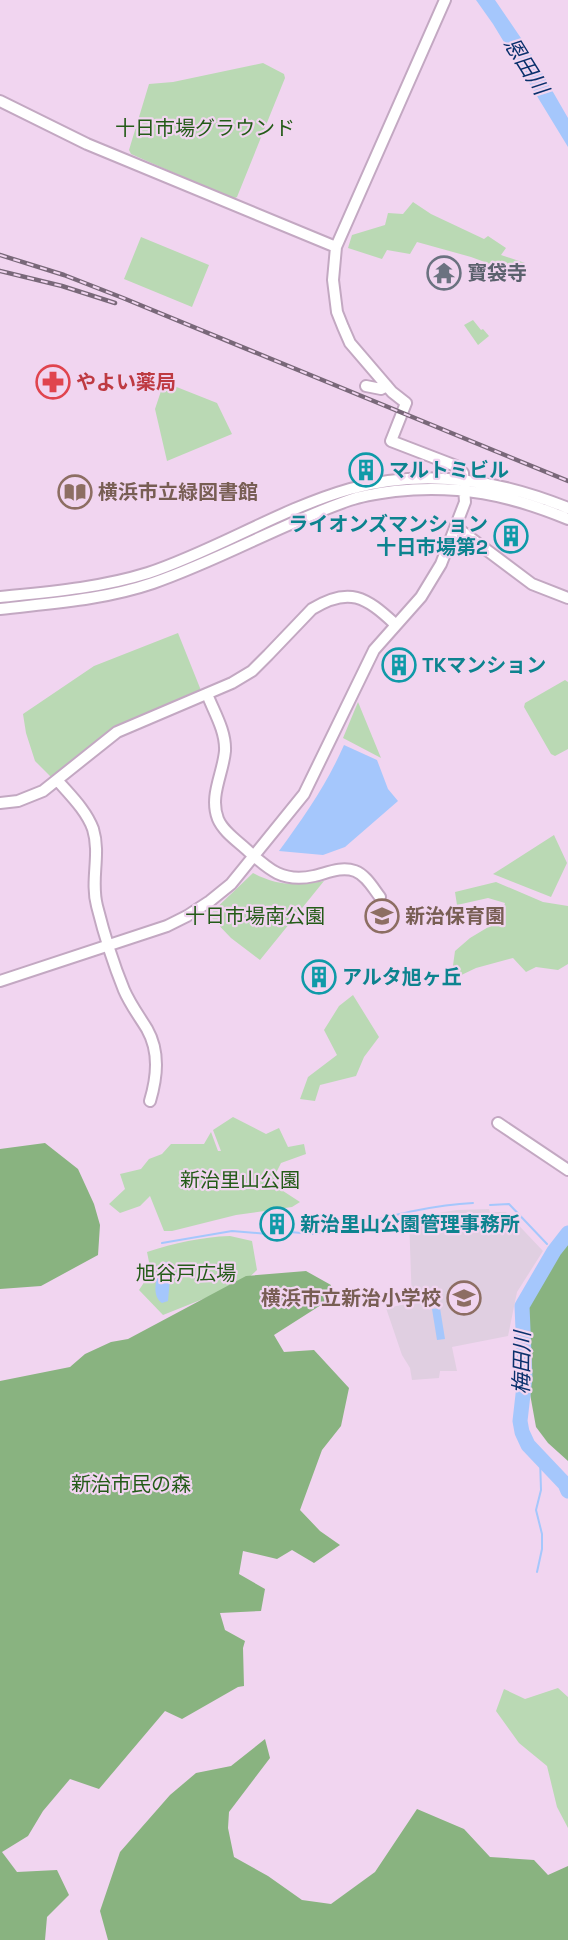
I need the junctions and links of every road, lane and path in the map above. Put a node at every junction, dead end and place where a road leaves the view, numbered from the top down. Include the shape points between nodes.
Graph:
1 (445, 0) edge
2 (0, 101) edge
3 (336, 247) junction
4 (366, 386) dead end
5 (387, 386) junction
6 (465, 484) junction
7 (568, 508) edge
8 (568, 519) edge
9 (456, 527) junction
10 (0, 597) edge
11 (568, 598) edge
12 (0, 609) edge
13 (395, 624) junction
14 (207, 694) junction
15 (58, 781) junction
16 (0, 804) edge
17 (254, 856) junction
18 (380, 897) dead end
19 (110, 946) junction
20 (0, 981) edge
21 (150, 1101) dead end
22 (498, 1123) dead end
23 (568, 1170) edge

1 - 3 street
2 - 3 street via 87,144
3 - 5 street via 333,280 337,312 350,343
4 - 5 street
5 - 6 street via 406,406 391,441 456,466 462,471
6 - 7 street via 514,489
6 - 8 street
6 - 9 street via 465,502
6 - 10 street via 406,479 350,489 140,575 109,584
6 - 12 street via 352,499 135,589 84,600
9 - 11 street via 532,584
9 - 13 street via 430,583
13 - 14 street via 370,602 341,596 324,602 312,609 252,671
13 - 17 street via 374,650 303,794
14 - 15 street via 117,732
14 - 17 street via 221,727 225,751 215,796 218,820
15 - 16 street via 31,797
15 - 19 street via 85,814 93,831 98,855 95,895
17 - 18 street via 281,876 355,871
17 - 19 street via 231,884 187,916
19 - 20 street
19 - 21 street via 129,1003 153,1046 157,1070
22 - 23 street

